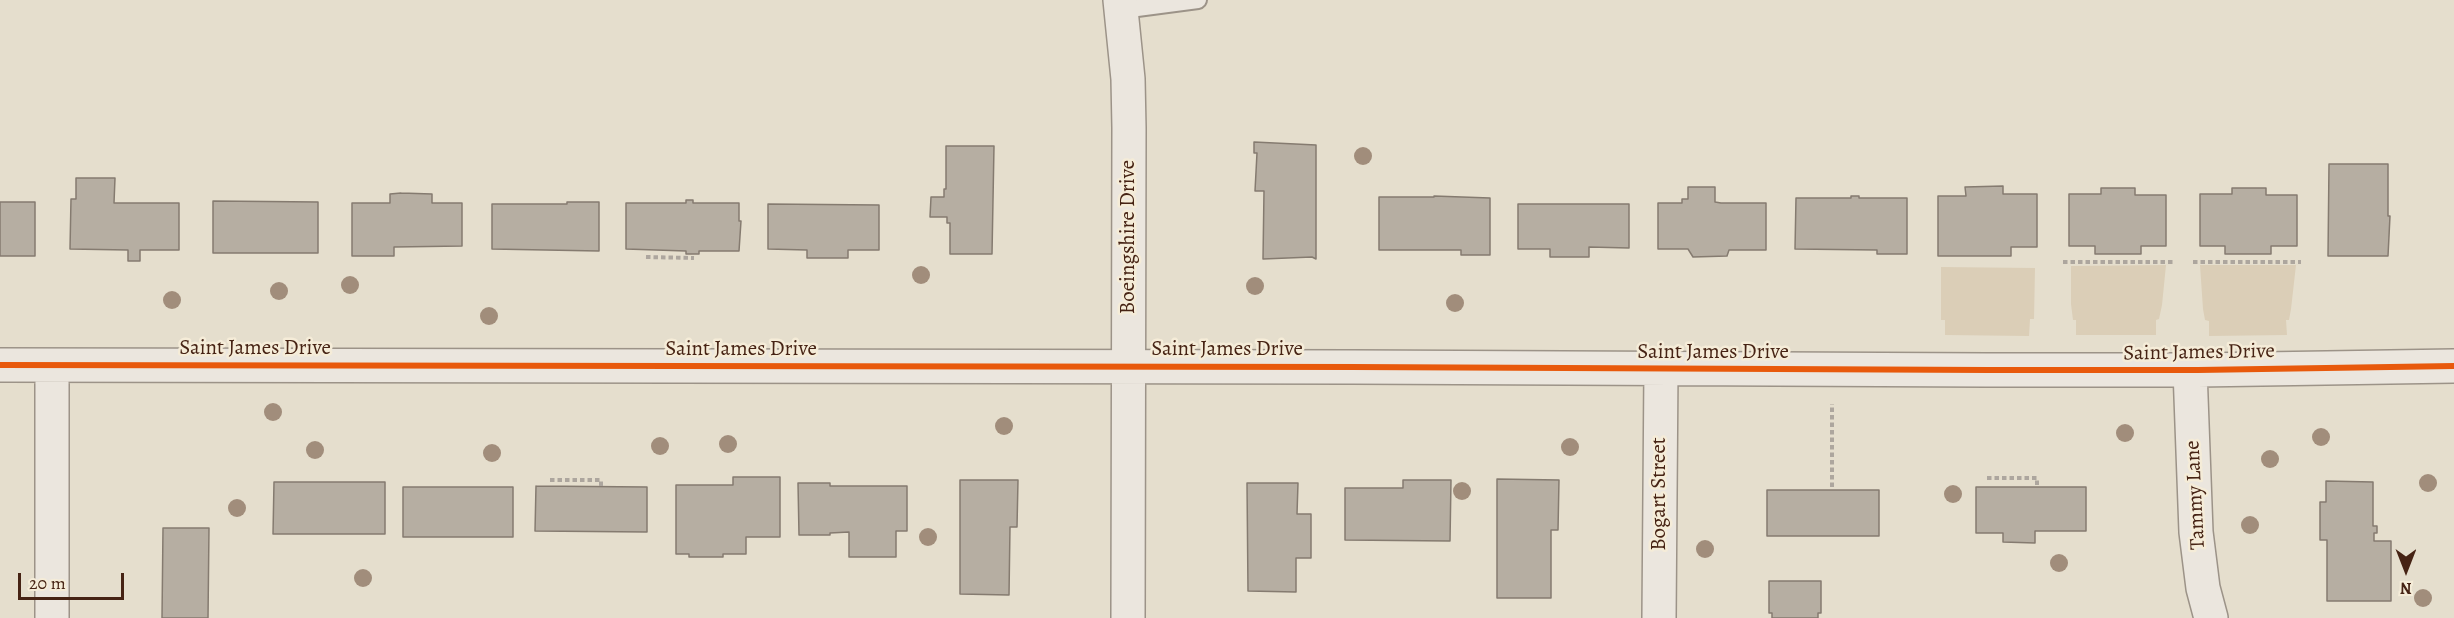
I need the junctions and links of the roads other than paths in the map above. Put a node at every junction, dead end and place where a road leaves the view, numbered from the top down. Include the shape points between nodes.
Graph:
1 (1198, 0) edge
2 (1121, 5) edge
3 (0, 365) edge
4 (52, 366) junction
5 (2454, 366) edge
6 (1128, 367) junction
7 (1661, 369) junction
8 (2190, 370) junction
9 (52, 618) edge
10 (1128, 618) edge
11 (1659, 618) edge
12 (2211, 618) edge

1 - 2 lane
2 - 6 street, Boeingshire Drive via 1129,118
3 - 4 street, Saint James Drive
4 - 6 street, Saint James Drive
4 - 9 street
5 - 8 street, Saint James Drive
6 - 7 street, Saint James Drive
6 - 10 street, Boeingshire Drive
7 - 8 street, Saint James Drive
7 - 11 street, Bogart Street
8 - 12 street, Tammy Lane via 2196,532

